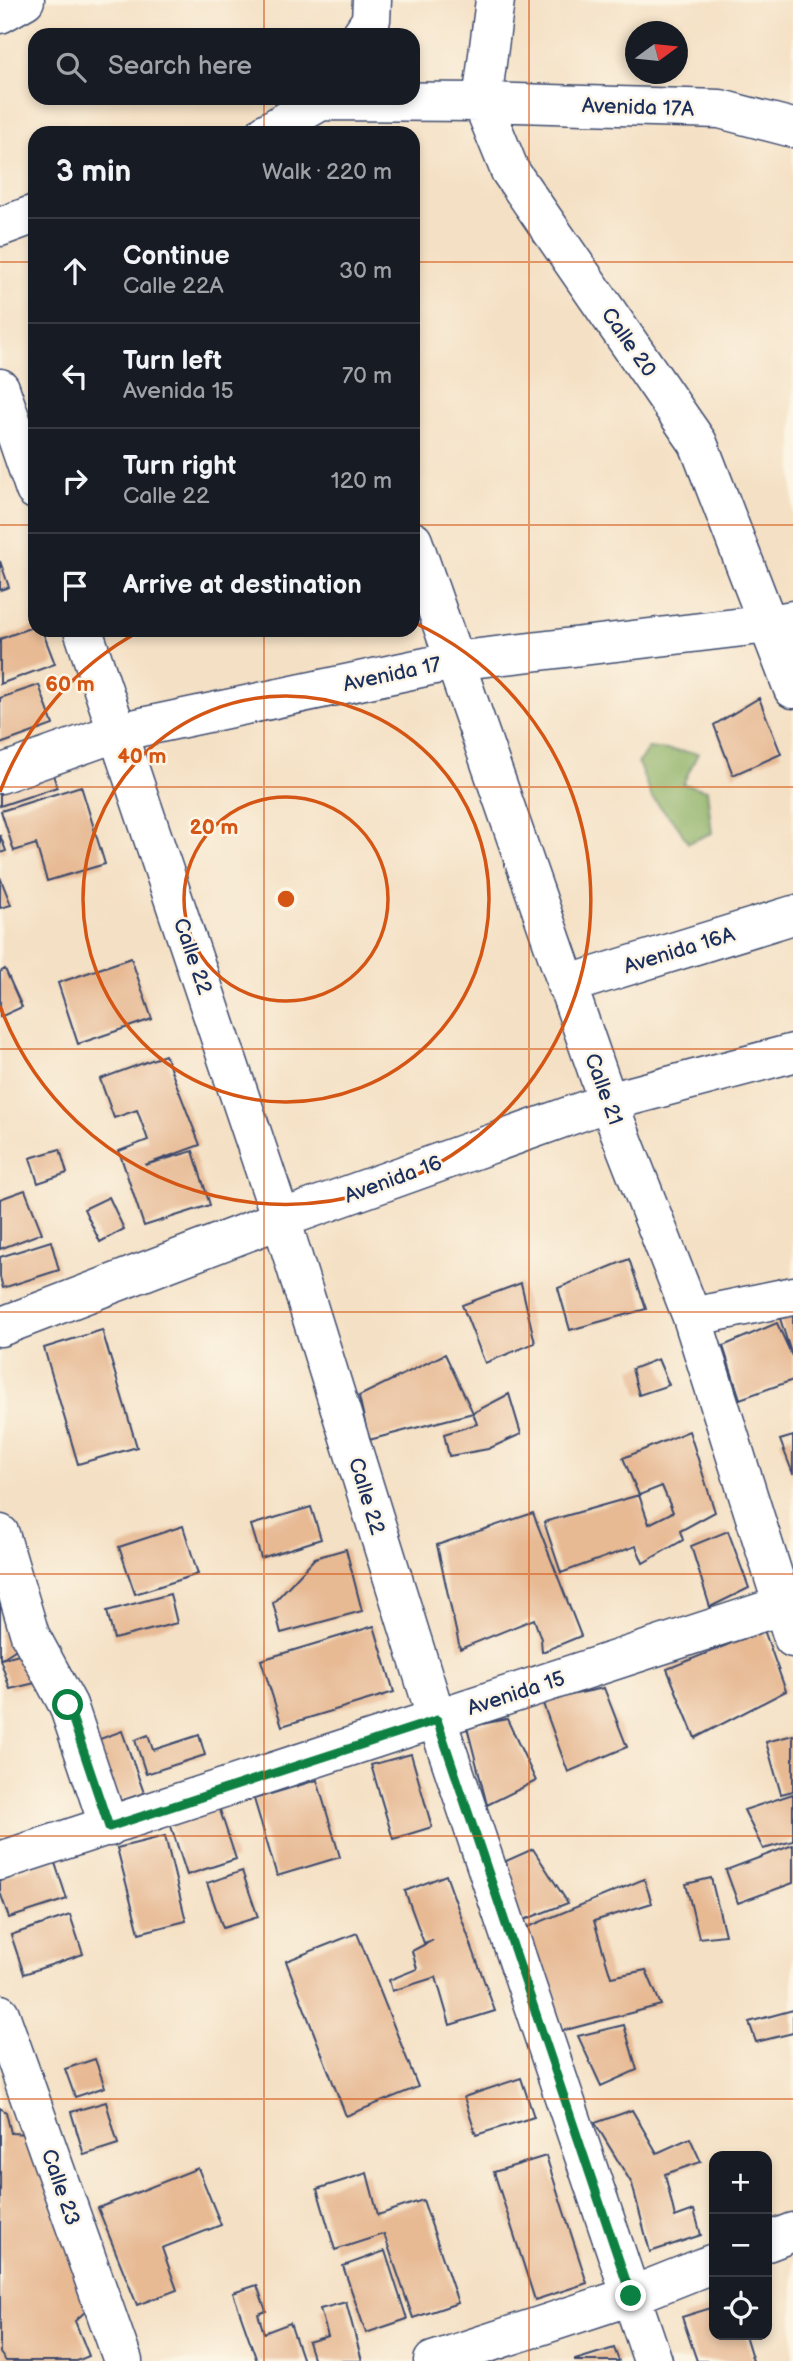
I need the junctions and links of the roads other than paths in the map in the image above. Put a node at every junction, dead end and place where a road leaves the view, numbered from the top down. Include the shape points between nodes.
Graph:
1 (25, 0) edge
2 (372, 0) edge
3 (495, 0) edge
4 (0, 14) edge
5 (366, 28) edge
6 (420, 101) edge
7 (482, 102) junction
8 (313, 105) edge
9 (280, 126) edge
10 (793, 128) edge
11 (28, 217) edge
12 (0, 227) edge
13 (0, 388) edge
14 (28, 470) edge
15 (420, 561) edge
16 (781, 622) edge
17 (85, 637) edge
18 (454, 660) junction
19 (793, 689) edge
20 (118, 732) junction
21 (0, 774) edge
22 (793, 915) edge
23 (566, 985) junction
24 (793, 1053) edge
25 (608, 1102) junction
26 (281, 1219) junction
27 (793, 1296) edge
28 (692, 1317) junction
29 (0, 1327) edge
30 (0, 1534) edge
31 (789, 1615) edge
32 (437, 1720) junction
33 (109, 1827) junction
34 (0, 1861) edge
35 (0, 2014) edge
36 (793, 2232) edge
37 (772, 2240) edge
38 (709, 2265) edge
39 (631, 2296) junction
40 (123, 2361) edge
41 (433, 2361) edge
42 (653, 2361) edge

1 - 4 street
2 - 5 street
3 - 7 street, Calle 20
6 - 7 street, Avenida 17A
7 - 10 street, Avenida 17A via 720,109
7 - 16 street, Calle 20 via 510,171 698,443
8 - 9 street
11 - 12 street
13 - 14 street
15 - 18 street, Calle 21
16 - 18 street, Avenida 17
16 - 19 street, Calle 20
17 - 20 street, Calle 22
18 - 20 street, Avenida 17
18 - 23 street, Calle 21
20 - 21 street, Avenida 17
20 - 26 street, Calle 22
22 - 23 street, Avenida 16A
23 - 25 street, Calle 21
24 - 25 street, Avenida 16
25 - 26 street, Avenida 16
25 - 28 street, Calle 21
26 - 29 street, Avenida 16
26 - 32 street, Calle 22
27 - 28 street
28 - 31 street, Calle 21
30 - 33 street via 30,1635 68,1705
31 - 32 street, Avenida 15
32 - 33 street, Avenida 15
32 - 39 street, Calle 22
33 - 34 street, Avenida 15
35 - 40 street, Calle 23
36 - 37 street
38 - 39 street
39 - 41 street
39 - 42 street, Calle 22

